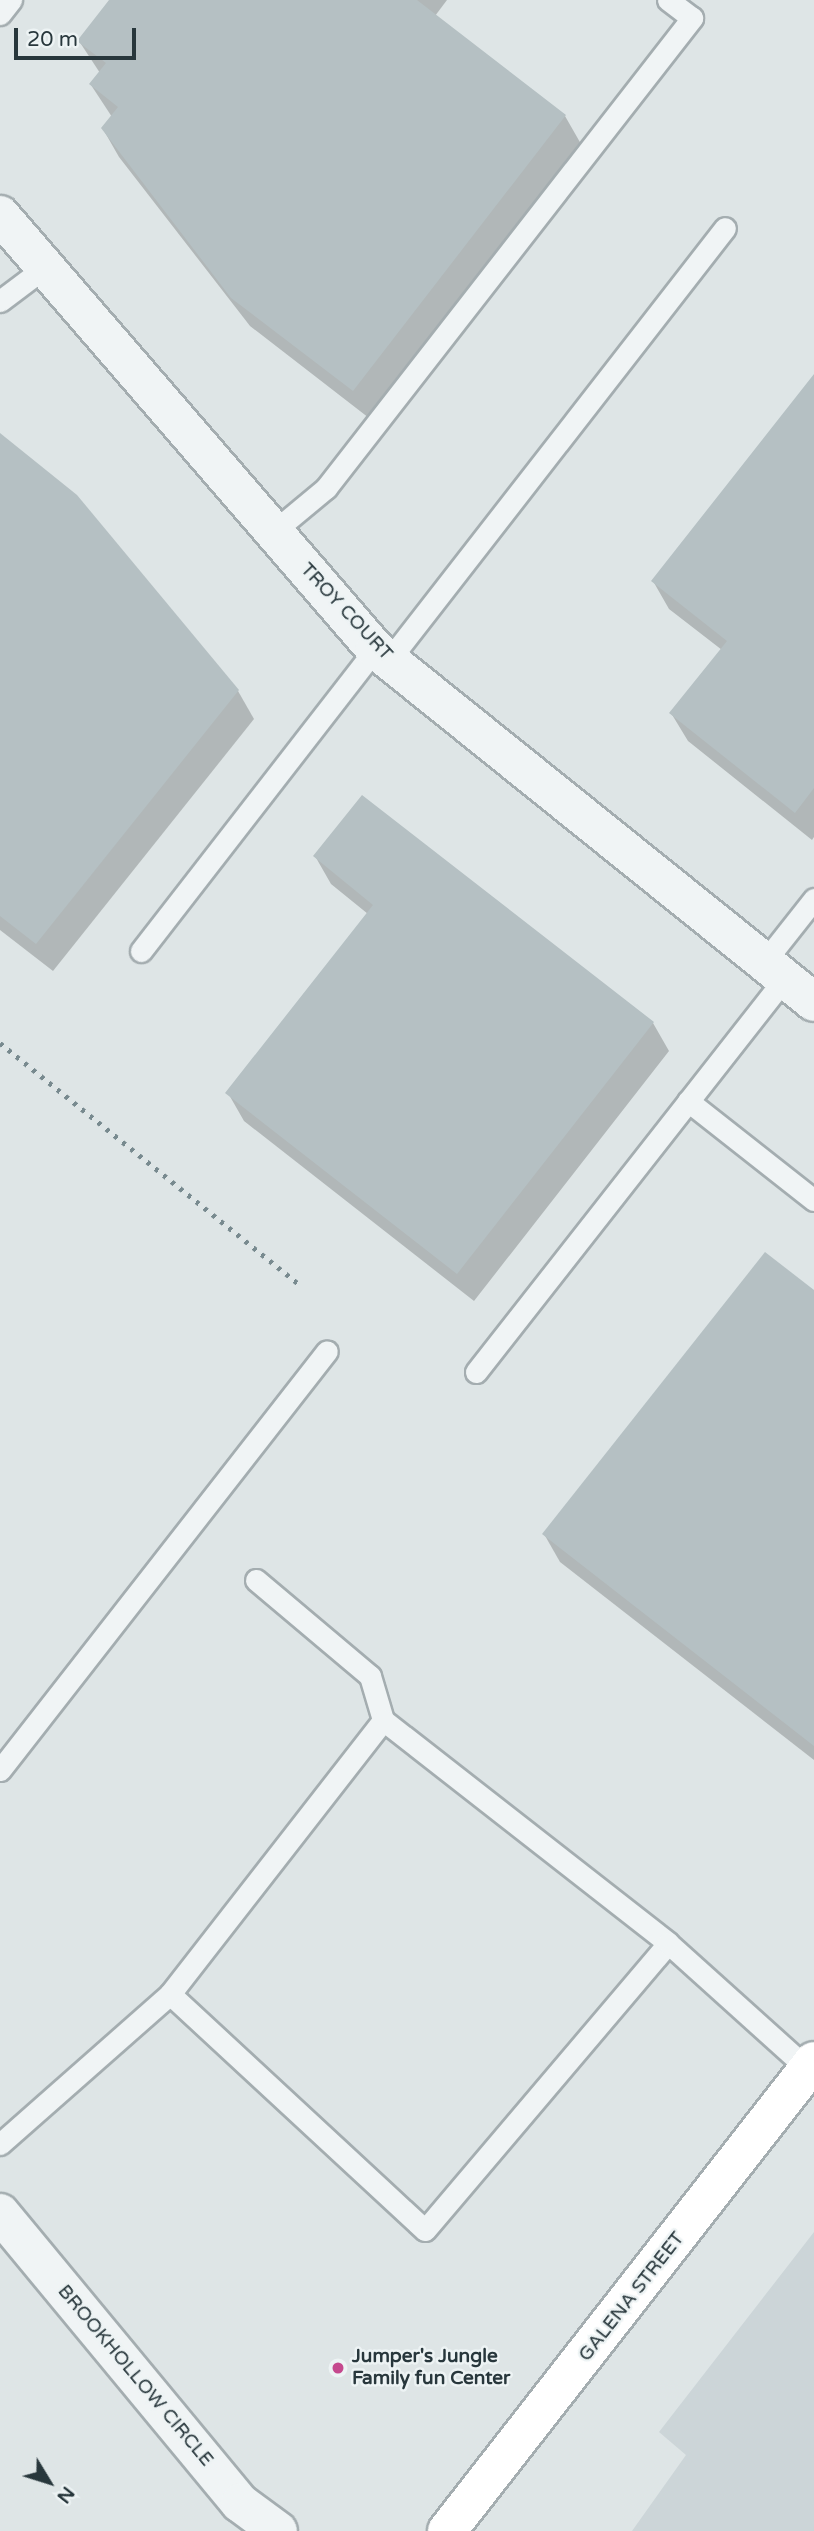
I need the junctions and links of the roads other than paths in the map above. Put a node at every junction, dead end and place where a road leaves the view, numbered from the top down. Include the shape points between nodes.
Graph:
1 (11, 0) edge
2 (668, 0) edge
3 (0, 14) edge
4 (0, 215) edge
5 (724, 228) dead end
6 (44, 268) junction
7 (0, 301) edge
8 (273, 532) junction
9 (382, 654) junction
10 (814, 899) edge
11 (141, 951) dead end
12 (775, 970) junction
13 (814, 1002) edge
14 (688, 1101) junction
15 (814, 1200) edge
16 (327, 1351) dead end
17 (476, 1372) dead end
18 (256, 1580) dead end
19 (383, 1720) junction
20 (0, 1770) edge
21 (668, 1943) junction
22 (170, 1994) junction
23 (811, 2065) edge
24 (0, 2144) edge
25 (0, 2213) edge
26 (278, 2531) edge
27 (447, 2531) edge

1 - 3 lane
2 - 8 lane via 692,19 326,488
4 - 6 street, TROY COURT
5 - 9 lane
6 - 7 lane
6 - 8 street, TROY COURT
8 - 9 street, TROY COURT
9 - 11 lane
9 - 12 street, TROY COURT
10 - 12 lane
12 - 13 street, TROY COURT
12 - 14 lane
14 - 15 lane
14 - 17 lane
16 - 20 lane
18 - 19 lane via 370,1676
19 - 21 lane
19 - 22 lane
21 - 22 lane via 425,2230
21 - 23 lane
22 - 24 lane
23 - 27 street, GALENA STREET
25 - 26 street, BROOKHOLLOW CIRCLE via 240,2503

